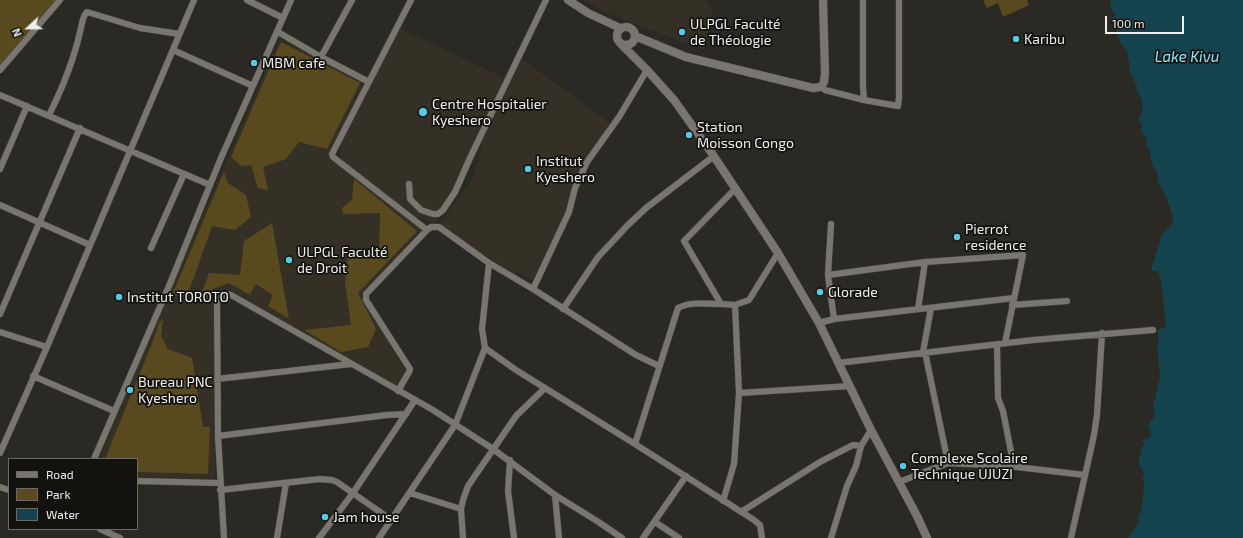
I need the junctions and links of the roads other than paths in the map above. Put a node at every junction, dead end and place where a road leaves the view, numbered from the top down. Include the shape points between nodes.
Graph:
1 (60, 0) edge
2 (194, 0) edge
3 (247, 0) edge
4 (291, 0) edge
5 (352, 0) edge
6 (411, 0) edge
7 (546, 0) edge
8 (568, 0) edge
9 (823, 0) edge
10 (863, 0) edge
11 (899, 0) edge
12 (283, 18) junction
13 (620, 28) junction
14 (278, 32) junction
15 (179, 34) junction
16 (635, 36) junction
17 (621, 44) junction
18 (173, 50) junction
19 (321, 57) junction
20 (0, 70) edge
21 (647, 70) junction
22 (369, 82) junction
23 (253, 86) junction
24 (821, 87) junction
25 (0, 95) edge
26 (864, 100) junction
27 (28, 106) junction
28 (50, 115) junction
29 (80, 128) junction
30 (130, 150) junction
31 (714, 156) junction
32 (0, 169) edge
33 (184, 174) junction
34 (409, 184) dead end
35 (210, 185) junction
36 (736, 188) junction
37 (0, 205) edge
38 (39, 222) junction
39 (831, 224) dead end
40 (427, 230) junction
41 (90, 245) junction
42 (151, 248) dead end
43 (778, 253) junction
44 (925, 262) junction
45 (489, 263) junction
46 (828, 275) junction
47 (533, 289) junction
48 (1013, 302) junction
49 (1067, 302) dead end
50 (721, 304) junction
51 (734, 305) junction
52 (931, 308) junction
53 (563, 309) junction
54 (918, 309) junction
55 (0, 314) edge
56 (834, 319) junction
57 (819, 323) junction
58 (1153, 330) dead end
59 (0, 332) edge
60 (1102, 334) junction
61 (1005, 343) junction
62 (997, 344) junction
63 (47, 347) junction
64 (485, 348) junction
65 (924, 352) junction
66 (838, 363) junction
67 (351, 364) junction
68 (659, 366) junction
69 (33, 376) junction
70 (217, 379) junction
71 (850, 386) junction
72 (545, 388) junction
73 (398, 391) junction
74 (739, 393) junction
75 (415, 400) junction
76 (114, 411) junction
77 (406, 414) junction
78 (455, 425) junction
79 (871, 430) junction
80 (218, 436) junction
81 (635, 444) junction
82 (861, 446) junction
83 (493, 449) junction
84 (0, 453) edge
85 (94, 458) edge
86 (510, 460) junction
87 (948, 462) junction
88 (1014, 467) junction
89 (1085, 474) junction
90 (686, 476) junction
91 (138, 481) edge
92 (899, 482) junction
93 (220, 483) junction
94 (286, 483) junction
95 (220, 490) junction
96 (353, 493) junction
97 (410, 493) junction
98 (555, 495) junction
99 (723, 501) junction
100 (461, 509) junction
101 (741, 512) junction
102 (390, 519) junction
103 (655, 522) junction
104 (102, 530) edge
105 (102, 538) edge
106 (120, 538) edge
107 (224, 538) edge
108 (277, 538) edge
109 (319, 538) edge
110 (379, 538) edge
111 (463, 538) edge
112 (514, 538) edge
113 (559, 538) edge
114 (622, 538) edge
115 (643, 538) edge
116 (679, 538) edge
117 (762, 538) edge
118 (831, 538) edge
119 (927, 538) edge
120 (1071, 538) edge

1 - 20 street
2 - 15 street
3 - 12 street
4 - 12 street
5 - 19 street
6 - 22 street
7 - 34 street via 455,192 443,210 438,214 421,210 410,199
8 - 13 street
9 - 24 street via 825,73
10 - 26 street
11 - 26 street via 898,106
12 - 14 street
13 - 16 street via 630,28
13 - 17 street via 616,35
14 - 19 street
14 - 23 street
15 - 18 street
15 - 28 street via 140,28 87,12 84,15 67,78
16 - 17 street via 629,45
16 - 24 street via 686,57 812,88
17 - 21 street
18 - 23 street
18 - 30 street
19 - 22 street
21 - 31 street via 674,100
21 - 47 street via 619,118 587,162 569,212
22 - 40 street via 332,156
23 - 35 street
24 - 26 street
25 - 27 street
27 - 28 street
27 - 32 street
28 - 29 street
29 - 30 street
29 - 38 street
30 - 33 street
30 - 41 street
31 - 36 street
31 - 53 street via 646,208 627,226 598,257
33 - 35 street
33 - 42 street
35 - 76 street
36 - 43 street
36 - 50 street via 684,241
37 - 38 street
38 - 41 street
38 - 55 street
39 - 46 street
40 - 45 street via 439,227
40 - 73 street via 366,294 366,300 410,369
41 - 63 street
43 - 51 street via 748,300
43 - 57 street
44 - 46 street
44 - 48 street via 1023,255
44 - 54 street
45 - 47 street
45 - 64 street via 482,328
46 - 56 street
47 - 53 street
48 - 49 street
48 - 52 street
48 - 61 street
50 - 51 street
50 - 68 street via 692,303 678,308
51 - 74 street
52 - 54 street
52 - 65 street
53 - 68 street via 636,355
54 - 56 street
56 - 57 street
57 - 66 street
58 - 60 street
59 - 63 street
60 - 61 street
60 - 89 street via 1097,414
61 - 62 street
62 - 65 street
62 - 88 street via 998,398
63 - 69 street
64 - 72 street
64 - 78 street
65 - 66 street
65 - 87 street
66 - 71 street
67 - 70 street
67 - 70 street via 226,294 219,298 217,303
67 - 73 street
68 - 81 street
69 - 76 street
69 - 84 street
70 - 80 street
71 - 74 street
71 - 79 street
72 - 81 street
72 - 83 street via 516,416
73 - 75 street
74 - 99 street via 734,464
75 - 77 street
75 - 78 street
76 - 85 street
77 - 80 street
77 - 96 street
78 - 83 street
78 - 97 street
79 - 82 street
79 - 92 street
80 - 93 street
81 - 90 street
82 - 101 street via 853,445 820,462
82 - 118 street
83 - 86 street
83 - 100 street via 468,486
86 - 98 street
86 - 112 street via 508,491
87 - 88 street
87 - 92 street
88 - 89 street
89 - 120 street
90 - 99 street
90 - 103 street
91 - 93 street
92 - 119 street
93 - 95 street
94 - 95 street
94 - 96 street via 332,480
94 - 108 street
95 - 107 street
96 - 102 street
96 - 109 street
97 - 100 street
97 - 102 street
98 - 113 street
98 - 114 street
99 - 101 street
100 - 111 street
101 - 117 street via 760,526
102 - 110 street
103 - 115 street
103 - 116 street
104 - 105 street
104 - 106 street

